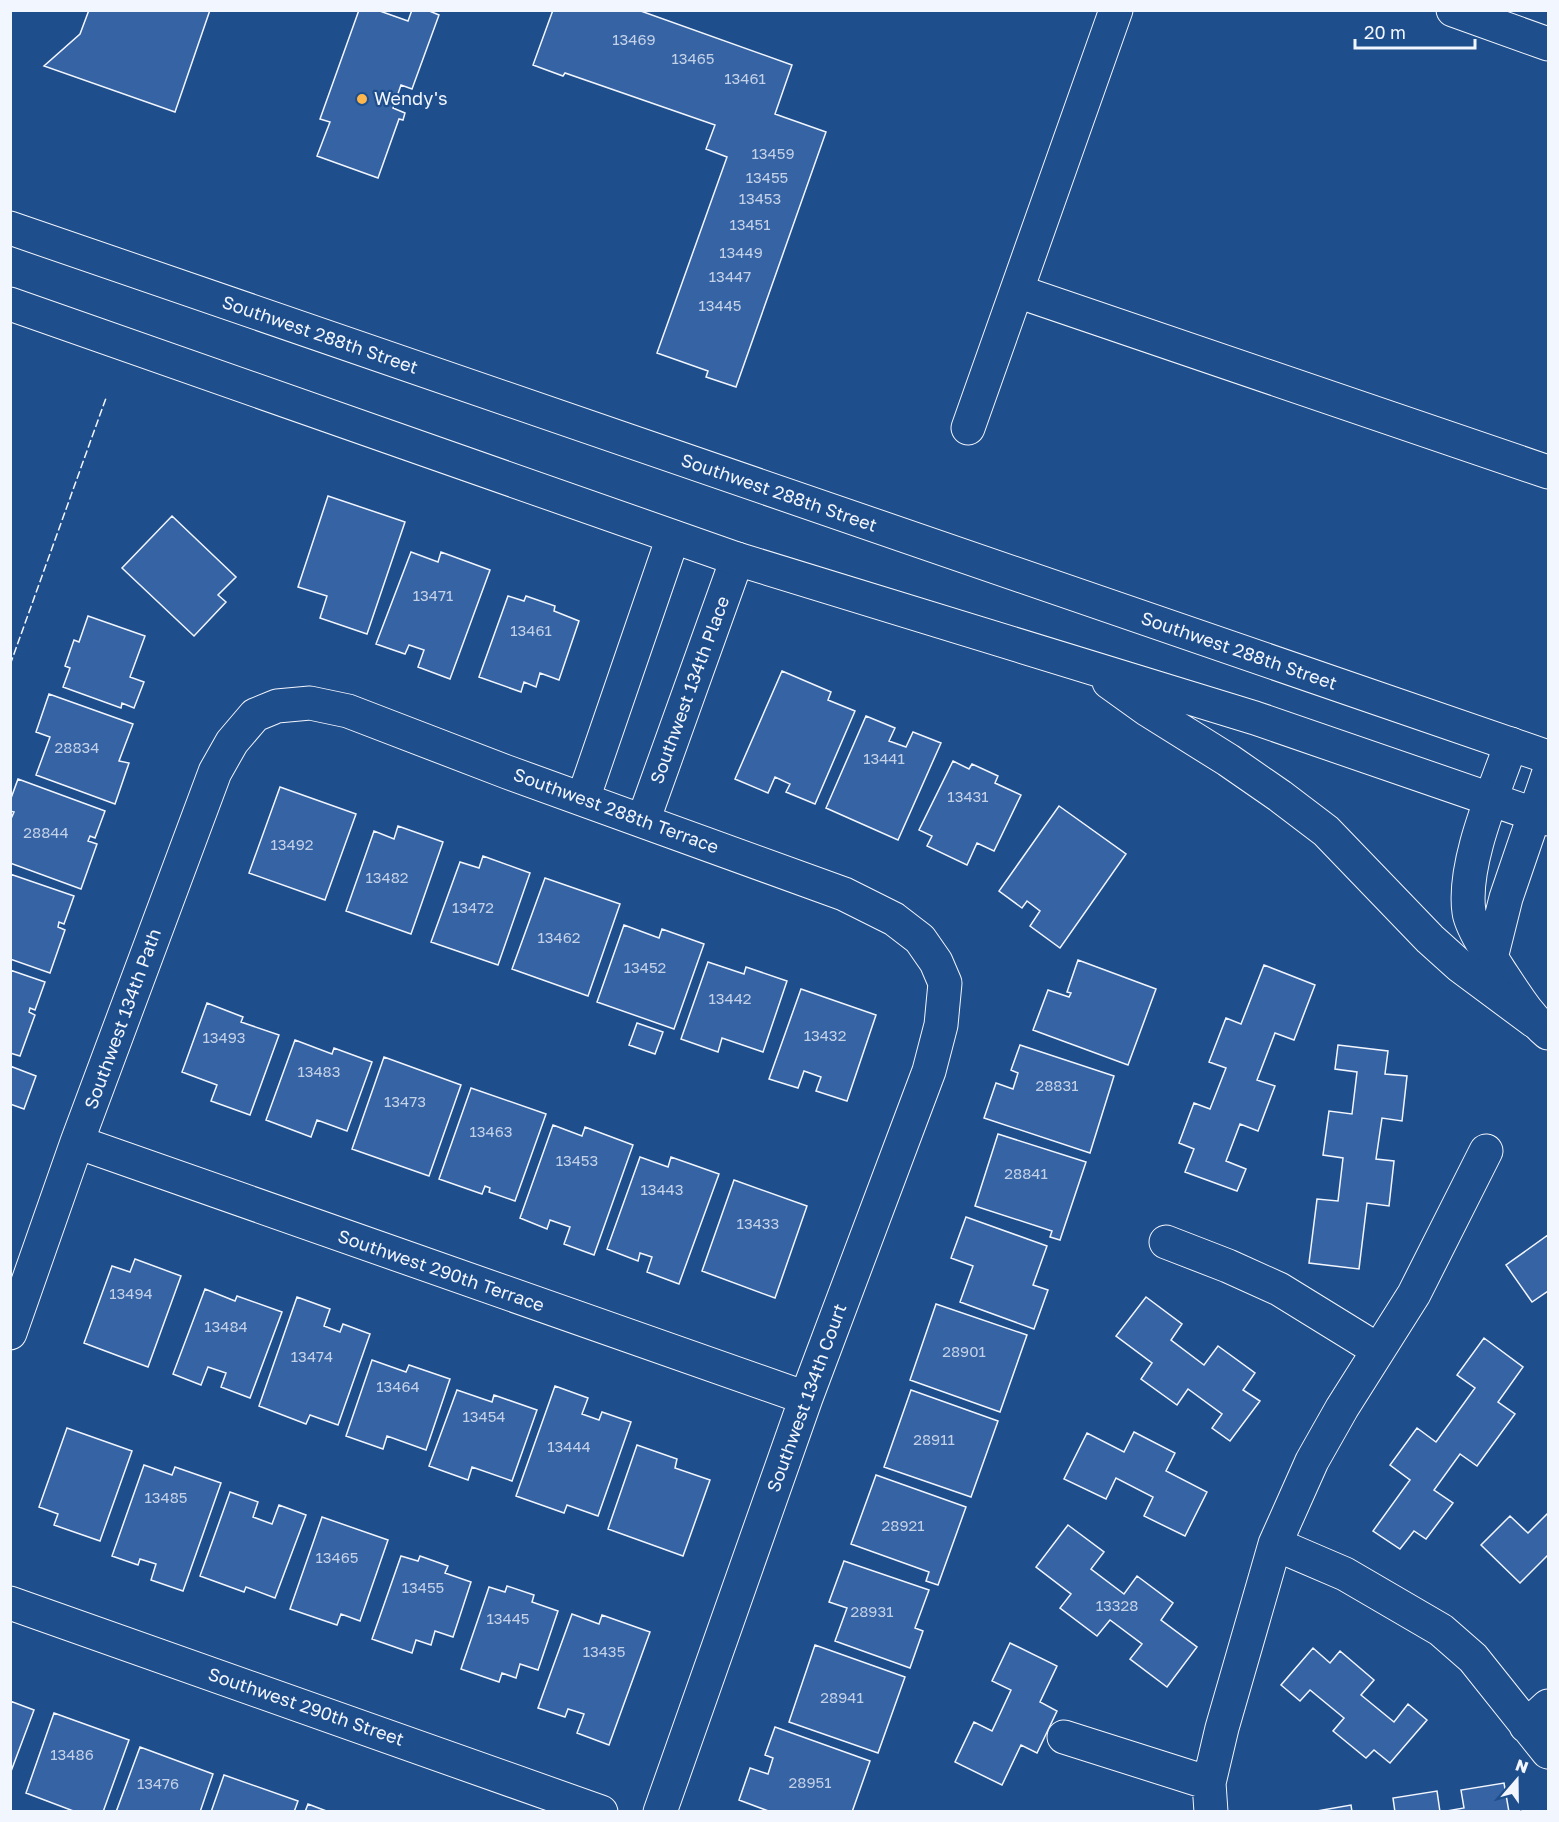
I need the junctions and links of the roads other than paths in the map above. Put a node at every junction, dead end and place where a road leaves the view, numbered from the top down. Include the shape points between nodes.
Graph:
1 (1116, 10) edge
2 (1453, 10) edge
3 (1548, 44) edge
4 (10, 228) edge
5 (1017, 291) junction
6 (10, 304) edge
7 (968, 428) dead end
8 (1548, 472) edge
9 (673, 537) junction
10 (737, 559) junction
11 (1083, 664) junction
12 (255, 715) joint
13 (1511, 744) junction
14 (1548, 757) edge
15 (1548, 775) edge
16 (1492, 799) junction
17 (583, 800) junction
18 (1542, 817) edge
19 (643, 820) junction
20 (1491, 958) junction
21 (945, 983) joint
22 (1541, 1027) edge
23 (77, 1142) junction
24 (1486, 1151) dead end
25 (1166, 1242) dead end
26 (10, 1334) edge
27 (1378, 1350) junction
28 (806, 1398) junction
29 (1275, 1544) junction
30 (10, 1603) edge
31 (1537, 1716) edge
32 (1064, 1737) dead end
33 (1548, 1752) edge
34 (1210, 1797) edge
35 (602, 1812) edge
36 (660, 1812) edge

1 - 5 street
2 - 3 street
4 - 13 street, Southwest 288th Street
5 - 7 street
5 - 8 street
6 - 9 street
9 - 10 street
9 - 17 street
10 - 11 street
10 - 19 street, Southwest 134th Place
11 - 16 street
11 - 22 street via 1228,760 1326,831 1430,939
12 - 17 street, Southwest 288th Terrace via 277,706 310,703 348,711
12 - 23 street, Southwest 134th Path via 232,742 215,772
13 - 14 street, Southwest 288th Street
13 - 16 street
15 - 18 street
16 - 18 street
16 - 20 street via 1468,892 1469,914
17 - 19 street, Southwest 288th Terrace
18 - 20 street via 1506,898
19 - 21 street, Southwest 288th Terrace via 844,894 894,919 920,939
20 - 22 street
21 - 28 street, Southwest 134th Court via 941,1025 929,1071
23 - 26 street, Southwest 134th Path
23 - 28 street, Southwest 290th Terrace
24 - 27 street via 1414,1294
25 - 27 street via 1279,1289
27 - 29 street via 1312,1461
28 - 36 street, Southwest 134th Court
29 - 31 street via 1345,1574 1441,1630
29 - 34 street via 1222,1728
30 - 35 street, Southwest 290th Street
31 - 33 street
32 - 34 street

